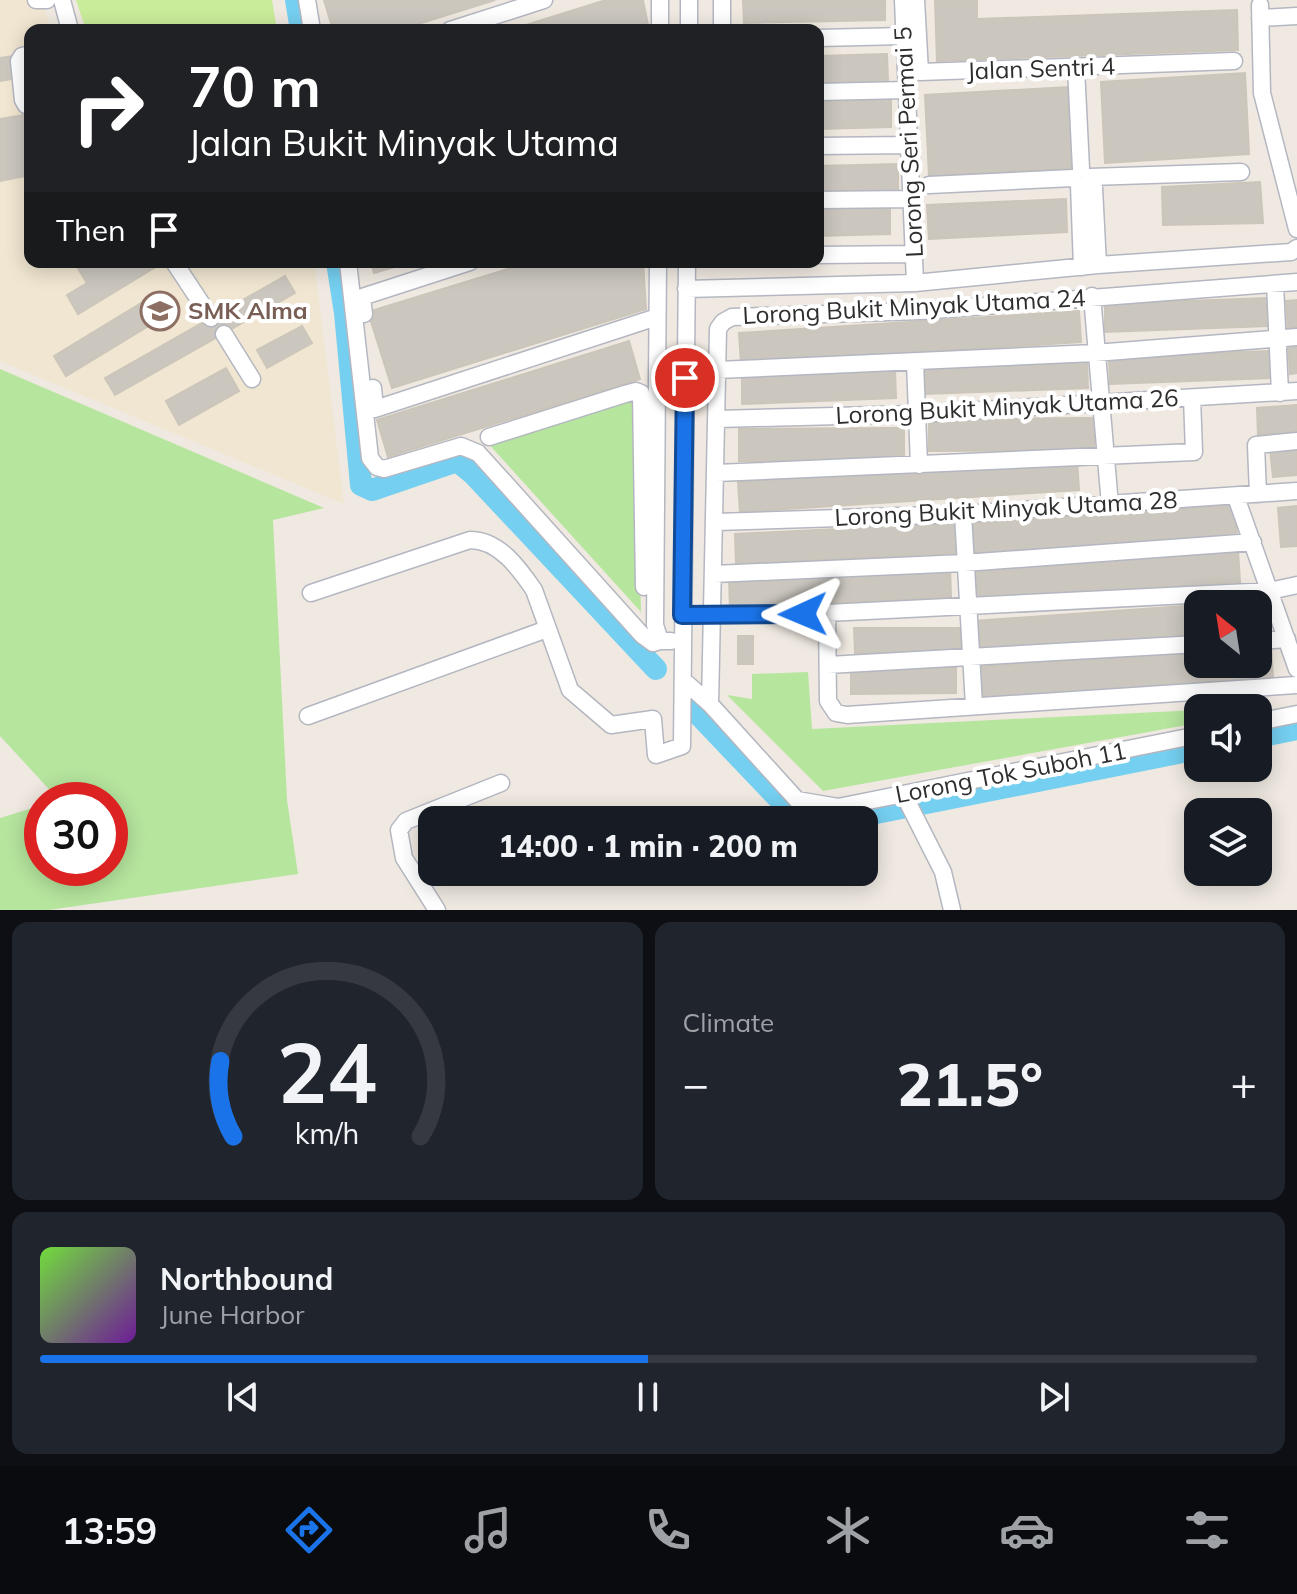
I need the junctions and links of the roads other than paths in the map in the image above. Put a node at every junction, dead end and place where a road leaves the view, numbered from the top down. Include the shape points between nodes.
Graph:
1 (36, 0) edge
2 (47, 0) edge
3 (62, 0) edge
4 (307, 0) edge
5 (544, 0) edge
6 (660, 0) edge
7 (689, 0) edge
8 (722, 0) edge
9 (903, 0) edge
10 (916, 0) edge
11 (1297, 16) edge
12 (68, 24) edge
13 (311, 24) edge
14 (469, 24) edge
15 (660, 24) edge
16 (689, 24) edge
17 (722, 24) edge
18 (903, 36) junction
19 (824, 38) edge
20 (24, 56) edge
21 (1234, 61) dead end
22 (1076, 68) junction
23 (907, 90) junction
24 (824, 92) edge
25 (24, 102) edge
26 (910, 145) junction
27 (824, 146) edge
28 (1241, 172) dead end
29 (1082, 178) junction
30 (929, 185) dead end
31 (912, 199) junction
32 (824, 200) edge
33 (1297, 229) edge
34 (1294, 250) edge
35 (915, 254) junction
36 (824, 255) edge
37 (1090, 266) junction
38 (178, 268) edge
39 (349, 268) edge
40 (451, 268) edge
41 (658, 268) edge
42 (687, 268) edge
43 (1297, 282) edge
44 (915, 283) junction
45 (1275, 284) junction
46 (686, 289) junction
47 (1092, 296) junction
48 (916, 312) junction
49 (657, 317) junction
50 (211, 318) dead end
51 (224, 334) dead end
52 (1297, 337) edge
53 (1278, 338) junction
54 (1095, 353) junction
55 (915, 362) junction
56 (717, 370) junction
57 (252, 379) dead end
58 (1288, 392) edge
59 (1192, 398) junction
60 (1100, 403) junction
61 (917, 414) junction
62 (717, 419) junction
63 (489, 437) dead end
64 (1297, 441) edge
65 (1106, 456) junction
66 (919, 465) junction
67 (716, 473) junction
68 (1297, 491) edge
69 (1258, 494) junction
70 (1236, 497) junction
71 (1110, 505) junction
72 (963, 514) junction
73 (716, 522) junction
74 (1253, 542) junction
75 (964, 563) junction
76 (714, 574) junction
77 (1297, 585) edge
78 (1270, 590) edge
79 (1272, 591) edge
80 (311, 593) dead end
81 (1184, 595) edge
82 (1272, 597) edge
83 (967, 606) junction
84 (827, 613) junction
85 (682, 615) junction
86 (713, 615) junction
87 (547, 629) junction
88 (658, 633) junction
89 (1287, 639) junction
90 (1272, 640) edge
91 (682, 642) junction
92 (1184, 645) edge
93 (970, 658) junction
94 (828, 665) junction
95 (1297, 669) edge
96 (683, 680) junction
97 (1297, 685) edge
98 (710, 704) junction
99 (974, 706) junction
100 (1297, 714) edge
101 (308, 716) dead end
102 (1272, 719) edge
103 (1184, 738) edge
104 (501, 783) dead end
105 (909, 803) junction
106 (437, 910) edge
107 (952, 910) edge

1 - 2 street
3 - 12 street
4 - 13 street
5 - 14 street
6 - 15 street
7 - 16 street
8 - 17 street
9 - 18 street, Lorong Seri Permai 5
10 - 22 street, Jalan Sentri 4 via 920,72
11 - 33 street via 1260,12 1262,93
18 - 19 street
18 - 23 street, Lorong Seri Permai 5
20 - 25 street via 19,61
21 - 22 street, Jalan Sentri 4
22 - 29 street
23 - 24 street
23 - 26 street, Lorong Seri Permai 5
26 - 27 street
26 - 31 street, Lorong Seri Permai 5
28 - 29 street
29 - 30 street
29 - 37 street
31 - 32 street
31 - 35 street, Lorong Seri Permai 5
34 - 37 street
35 - 36 street
35 - 44 street, Lorong Seri Permai 5
37 - 44 street
38 - 50 street
39 - 88 street via 370,458 377,467 461,446 478,453 642,635 653,643
40 - 49 street via 362,297 375,409
41 - 49 street
42 - 46 street
43 - 45 street, Lorong Bukit Minyak Utama 24
44 - 46 street
44 - 48 street, Lorong Seri Permai 5
45 - 47 street, Lorong Bukit Minyak Utama 24
45 - 53 street
46 - 85 street
47 - 48 street, Lorong Bukit Minyak Utama 24
47 - 54 street
48 - 56 street, Lorong Bukit Minyak Utama 24 via 732,317 718,329
49 - 88 street
51 - 57 street
52 - 53 street
53 - 54 street
53 - 58 street
54 - 55 street
54 - 60 street
55 - 56 street
55 - 61 street
56 - 62 street, Lorong Bukit Minyak Utama 24
58 - 59 street, Lorong Bukit Minyak Utama 26
59 - 60 street, Lorong Bukit Minyak Utama 26
59 - 65 street via 1194,452
60 - 61 street, Lorong Bukit Minyak Utama 26
60 - 65 street
61 - 62 street, Lorong Bukit Minyak Utama 26
61 - 66 street
62 - 67 street, Lorong Bukit Minyak Utama 24
63 - 88 street via 641,393 645,607
64 - 69 street via 1256,445
65 - 66 street
65 - 71 street
66 - 67 street
67 - 73 street, Lorong Bukit Minyak Utama 24
68 - 69 street, Lorong Bukit Minyak Utama 28
69 - 70 street, Lorong Bukit Minyak Utama 28
70 - 71 street, Lorong Bukit Minyak Utama 28
70 - 74 street
71 - 72 street, Lorong Bukit Minyak Utama 28
72 - 73 street, Lorong Bukit Minyak Utama 28
72 - 75 street
73 - 76 street, Lorong Bukit Minyak Utama 24
74 - 75 street
74 - 78 street
75 - 76 street
75 - 83 street
76 - 86 street, Lorong Bukit Minyak Utama 24
77 - 79 street
80 - 87 street via 483,540 524,576
81 - 83 street
82 - 89 street
83 - 84 street
83 - 93 street
84 - 86 street
84 - 94 street
85 - 86 street
85 - 91 street
86 - 98 street, Lorong Bukit Minyak Utama 24
87 - 96 street via 570,690 611,725 653,719 656,755 682,746
87 - 101 street
88 - 91 street
89 - 90 street
89 - 95 street
91 - 96 street
92 - 93 street
93 - 94 street
93 - 99 street
94 - 99 street via 828,701 836,713
96 - 98 street, Lorong Tok Suboh 11
97 - 99 street
98 - 105 street, Lorong Tok Suboh 11 via 797,800 838,807
100 - 102 street
103 - 105 street, Lorong Tok Suboh 11
104 - 106 street via 406,821 399,830 404,858
105 - 107 street via 943,872

